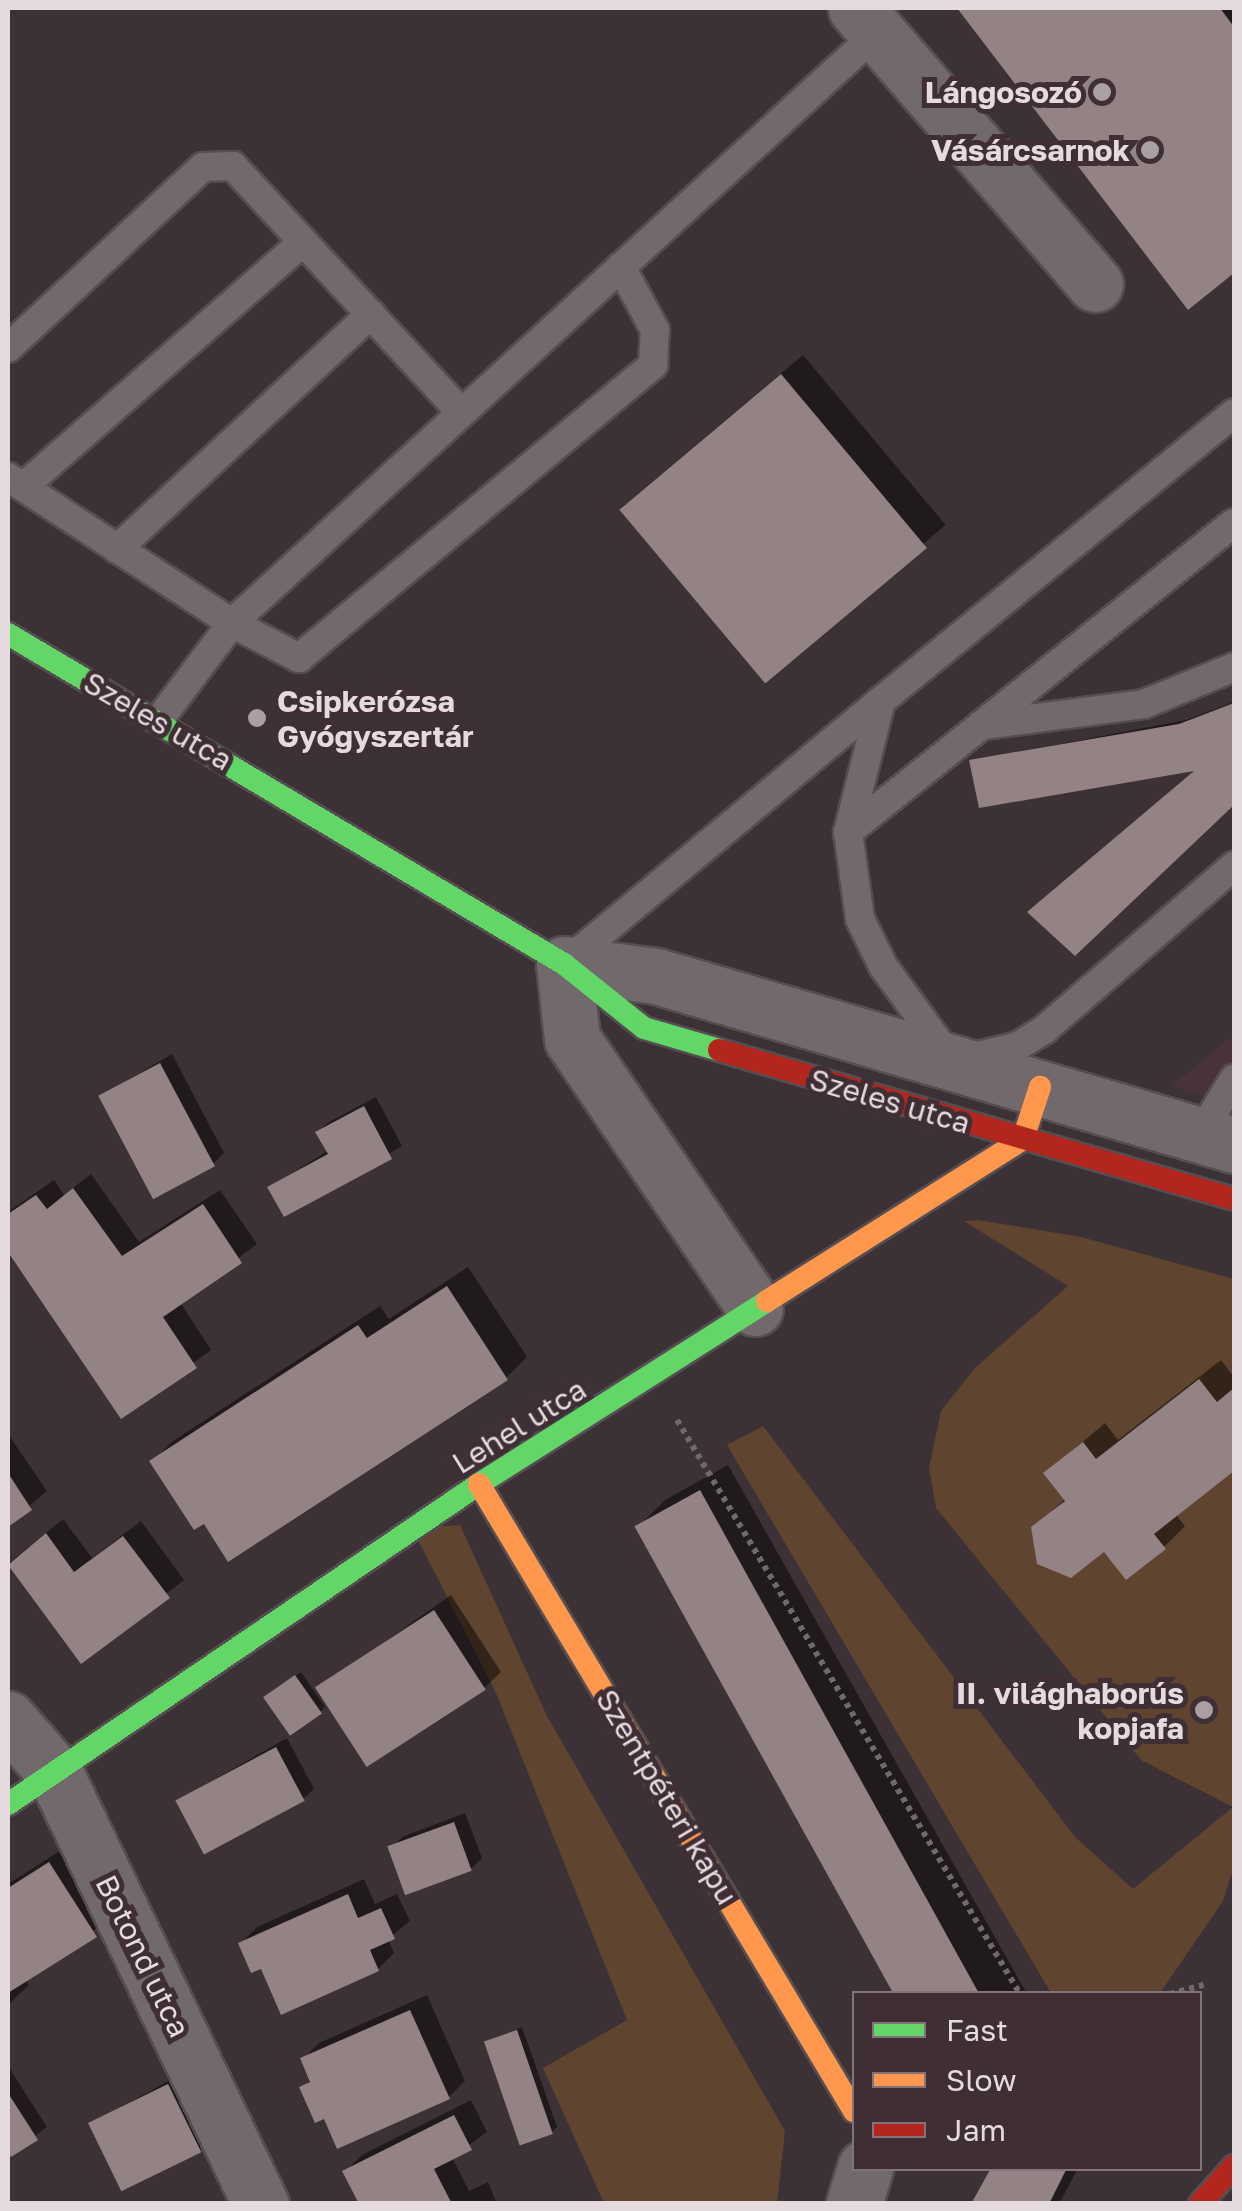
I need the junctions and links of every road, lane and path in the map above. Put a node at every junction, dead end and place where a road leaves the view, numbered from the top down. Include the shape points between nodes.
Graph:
1 (866, 21) edge
2 (303, 242) junction
3 (621, 267) junction
4 (1095, 284) dead end
5 (371, 314) junction
6 (8, 348) edge
7 (461, 412) junction
8 (1234, 413) edge
9 (15, 482) edge
10 (1234, 523) edge
11 (117, 548) junction
12 (232, 623) junction
13 (8, 634) edge
14 (1234, 667) edge
15 (881, 700) junction
16 (159, 720) junction
17 (981, 725) junction
18 (848, 832) junction
19 (1234, 866) edge
20 (564, 964) junction
21 (1045, 1029) junction
22 (953, 1062) junction
23 (1234, 1078) edge
24 (1047, 1090) junction
25 (1023, 1139) junction
26 (1217, 1140) edge
27 (1105, 1162) junction
28 (1174, 1182) junction
29 (1234, 1199) edge
30 (755, 1308) junction
31 (652, 1379) junction
32 (478, 1484) junction
33 (8, 1719) edge
34 (55, 1773) junction
35 (8, 1804) edge
36 (1204, 1986) dead end
37 (1018, 1991) edge
38 (1183, 1991) edge
39 (852, 2109) edge
40 (1234, 2166) edge
41 (865, 2171) edge
42 (261, 2204) edge
43 (854, 2204) edge
44 (1200, 2204) edge

1 - 3 lane
1 - 4 street
2 - 5 lane
2 - 6 lane via 234,166 203,168
2 - 9 lane
3 - 7 lane
3 - 12 lane via 655,330 653,364 299,658
5 - 7 lane
5 - 11 lane
7 - 12 lane
8 - 15 lane
9 - 11 lane
10 - 17 lane
11 - 12 lane
12 - 16 lane
13 - 16 street, Szeles utca
14 - 17 lane via 1144,704
15 - 18 lane
15 - 20 lane
16 - 20 street, Szeles utca
17 - 18 lane
18 - 22 lane via 860,918 883,966
19 - 21 lane
20 - 22 street, Szeles utca via 656,976
20 - 25 street, Szeles utca via 644,1028
20 - 30 street via 572,1040
21 - 22 lane via 1018,1046
21 - 24 lane
22 - 24 street, Szeles utca
23 - 26 lane
24 - 25 street
24 - 26 street, Szeles utca
24 - 27 lane
25 - 27 street, Szeles utca
25 - 30 street, Lehel utca
26 - 28 lane
27 - 28 street, Szeles utca
28 - 29 street, Szeles utca
30 - 31 street, Lehel utca
31 - 32 street, Lehel utca
31 - 37 path
32 - 34 street, Lehel utca
32 - 39 street, Szentpéteri kapu
33 - 34 street, Botond utca
34 - 35 street, Lehel utca
34 - 42 street, Botond utca
36 - 38 path
40 - 44 street
41 - 43 street

